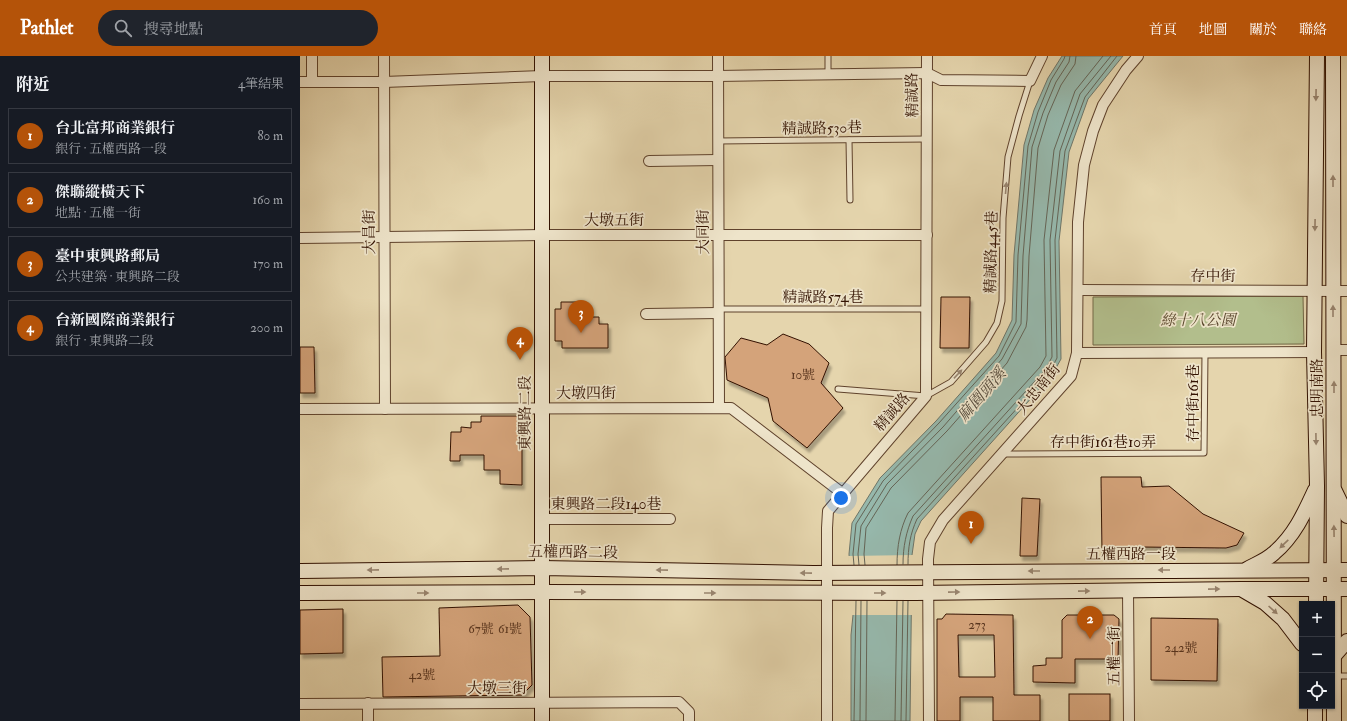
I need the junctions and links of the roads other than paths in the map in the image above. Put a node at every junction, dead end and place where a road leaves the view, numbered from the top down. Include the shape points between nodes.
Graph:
1 (312, 56) edge
2 (384, 56) edge
3 (542, 56) edge
4 (718, 56) edge
5 (828, 56) edge
6 (927, 56) edge
7 (1042, 56) edge
8 (1138, 56) edge
9 (1317, 56) edge
10 (1333, 56) edge
11 (926, 73) junction
12 (828, 74) junction
13 (542, 76) junction
14 (718, 76) junction
15 (1030, 81) junction
16 (300, 82) edge
17 (312, 82) junction
18 (384, 82) junction
19 (927, 139) junction
20 (849, 140) junction
21 (718, 141) junction
22 (718, 160) junction
23 (649, 161) dead end
24 (850, 200) dead end
25 (542, 235) junction
26 (718, 235) junction
27 (927, 235) junction
28 (384, 237) junction
29 (300, 238) edge
30 (1078, 290) junction
31 (1314, 291) junction
32 (1340, 291) edge
33 (927, 309) junction
34 (718, 311) junction
35 (646, 314) dead end
36 (1340, 350) edge
37 (1314, 352) junction
38 (1077, 354) junction
39 (1205, 354) junction
40 (838, 389) dead end
41 (926, 396) junction
42 (542, 408) junction
43 (719, 408) junction
44 (300, 409) edge
45 (385, 409) junction
46 (1204, 453) joint
47 (1002, 454) junction
48 (1317, 486) junction
49 (1333, 486) junction
50 (842, 493) junction
51 (1347, 516) edge
52 (542, 519) junction
53 (670, 519) dead end
54 (542, 568) junction
55 (1245, 570) junction
56 (1316, 570) junction
57 (1340, 570) edge
58 (300, 571) edge
59 (827, 572) junction
60 (845, 572) joint
61 (921, 572) junction
62 (1241, 589) junction
63 (1316, 589) junction
64 (1340, 589) edge
65 (1128, 590) junction
66 (541, 592) junction
67 (828, 593) junction
68 (921, 593) junction
69 (300, 594) edge
70 (1316, 601) edge
71 (1299, 640) edge
72 (1347, 641) edge
73 (1335, 645) edge
74 (1335, 655) edge
75 (1335, 659) edge
76 (1341, 676) edge
77 (542, 702) junction
78 (300, 704) edge
79 (368, 704) junction
80 (1315, 709) edge
81 (689, 716) edge
82 (368, 721) edge
83 (542, 721) edge
84 (827, 721) edge
85 (929, 721) edge
86 (1129, 721) edge
87 (1315, 721) edge
88 (1334, 721) edge

1 - 17 street
2 - 18 street, 大昌街
3 - 13 main road, 東興路二段
4 - 14 street, 大同街
5 - 12 lane
6 - 11 street, 精誠路
7 - 15 street
8 - 30 street, 大忠南街 via 1103,105 1084,165 1078,222
9 -> 31 main road, 忠明南路
32 -> 10 main road, 忠明南路
11 - 12 street
11 - 15 street via 941,80
11 - 19 street, 精誠路
12 - 14 street
13 - 14 street
13 - 18 street
13 - 25 main road, 東興路二段
14 - 21 street, 大同街
41 -> 15 lane, 精誠路445巷 via 951,382 986,342 997,323 1002,302 1003,218 1008,157
16 - 17 street
17 - 18 street
18 - 28 street, 大昌街
19 - 20 lane, 精誠路530巷
19 - 27 street, 精誠路
20 - 21 lane, 精誠路530巷
20 - 24 lane
21 - 22 street, 大同街
22 - 23 street
22 - 26 street, 大同街
25 - 26 street, 大墩五街
25 - 28 street, 大墩五街
25 - 42 main road, 東興路二段
26 - 27 street, 大墩五街
26 - 34 street, 大同街
27 - 33 street, 精誠路
28 - 29 street, 大墩五街
28 - 45 street, 大昌街
30 - 31 street, 存中街
30 - 38 street, 大忠南街
31 - 32 street, 存中街
31 - 37 main road, 忠明南路
36 -> 32 main road, 忠明南路
33 - 34 lane, 精誠路574巷
33 - 41 street, 精誠路
34 - 35 street
34 - 43 street, 大同街
49 -> 36 main road, 忠明南路
37 - 39 street
37 -> 48 main road, 忠明南路
38 - 39 street
38 - 47 street, 大忠南街 via 1071,376
39 - 46 lane, 存中街161巷
40 - 41 lane
41 - 50 street, 精誠路
42 - 43 street, 大墩四街
42 - 45 street, 大墩四街
42 - 52 main road, 東興路二段
43 - 50 street, 大墩四街 via 732,408
44 - 45 street, 大墩四街
46 - 47 lane, 存中街161巷10弄
47 - 61 street, 大忠南街 via 943,520 930,542
48 -> 55 main road via 1289,539 1273,554
48 - 56 main road, 忠明南路
49 - 51 main road
57 -> 49 main road, 忠明南路
50 - 59 street, 精誠路 via 828,511
52 - 53 street, 東興路二段140巷
52 - 54 main road, 東興路二段
54 -> 58 main road, 五權西路二段
59 -> 54 main road, 五權西路二段
54 - 66 main road, 東興路二段
55 - 56 main road, 五權西路一段
55 -> 61 main road, 五權西路一段
56 - 57 main road, 五權西路一段
56 - 63 main road, 忠明南路
57 - 64 main road, 忠明南路
59 - 60 main road, 五權西路二段
59 - 67 street, 精誠路
60 - 61 main road, 五權西路一段
61 - 68 street, 大忠南街
62 - 63 main road
65 -> 62 main road
62 -> 71 main road via 1265,603
63 - 64 main road
63 - 70 main road, 忠明南路
64 - 73 main road, 忠明南路
68 -> 65 main road
65 - 86 street, 五權一街
66 -> 67 main road
69 -> 66 main road
66 - 77 main road, 東興路二段
67 -> 68 main road
67 - 84 street, 精誠路
68 - 85 street, 大忠南街
72 - 74 main road
75 - 76 main road, 忠明南路
76 - 88 main road, 忠明南路
77 - 79 street, 大墩三街
77 - 81 street, 大墩三街 via 679,702
77 - 83 main road, 東興路二段
78 - 79 street, 大墩三街
79 - 82 street
80 - 87 main road

